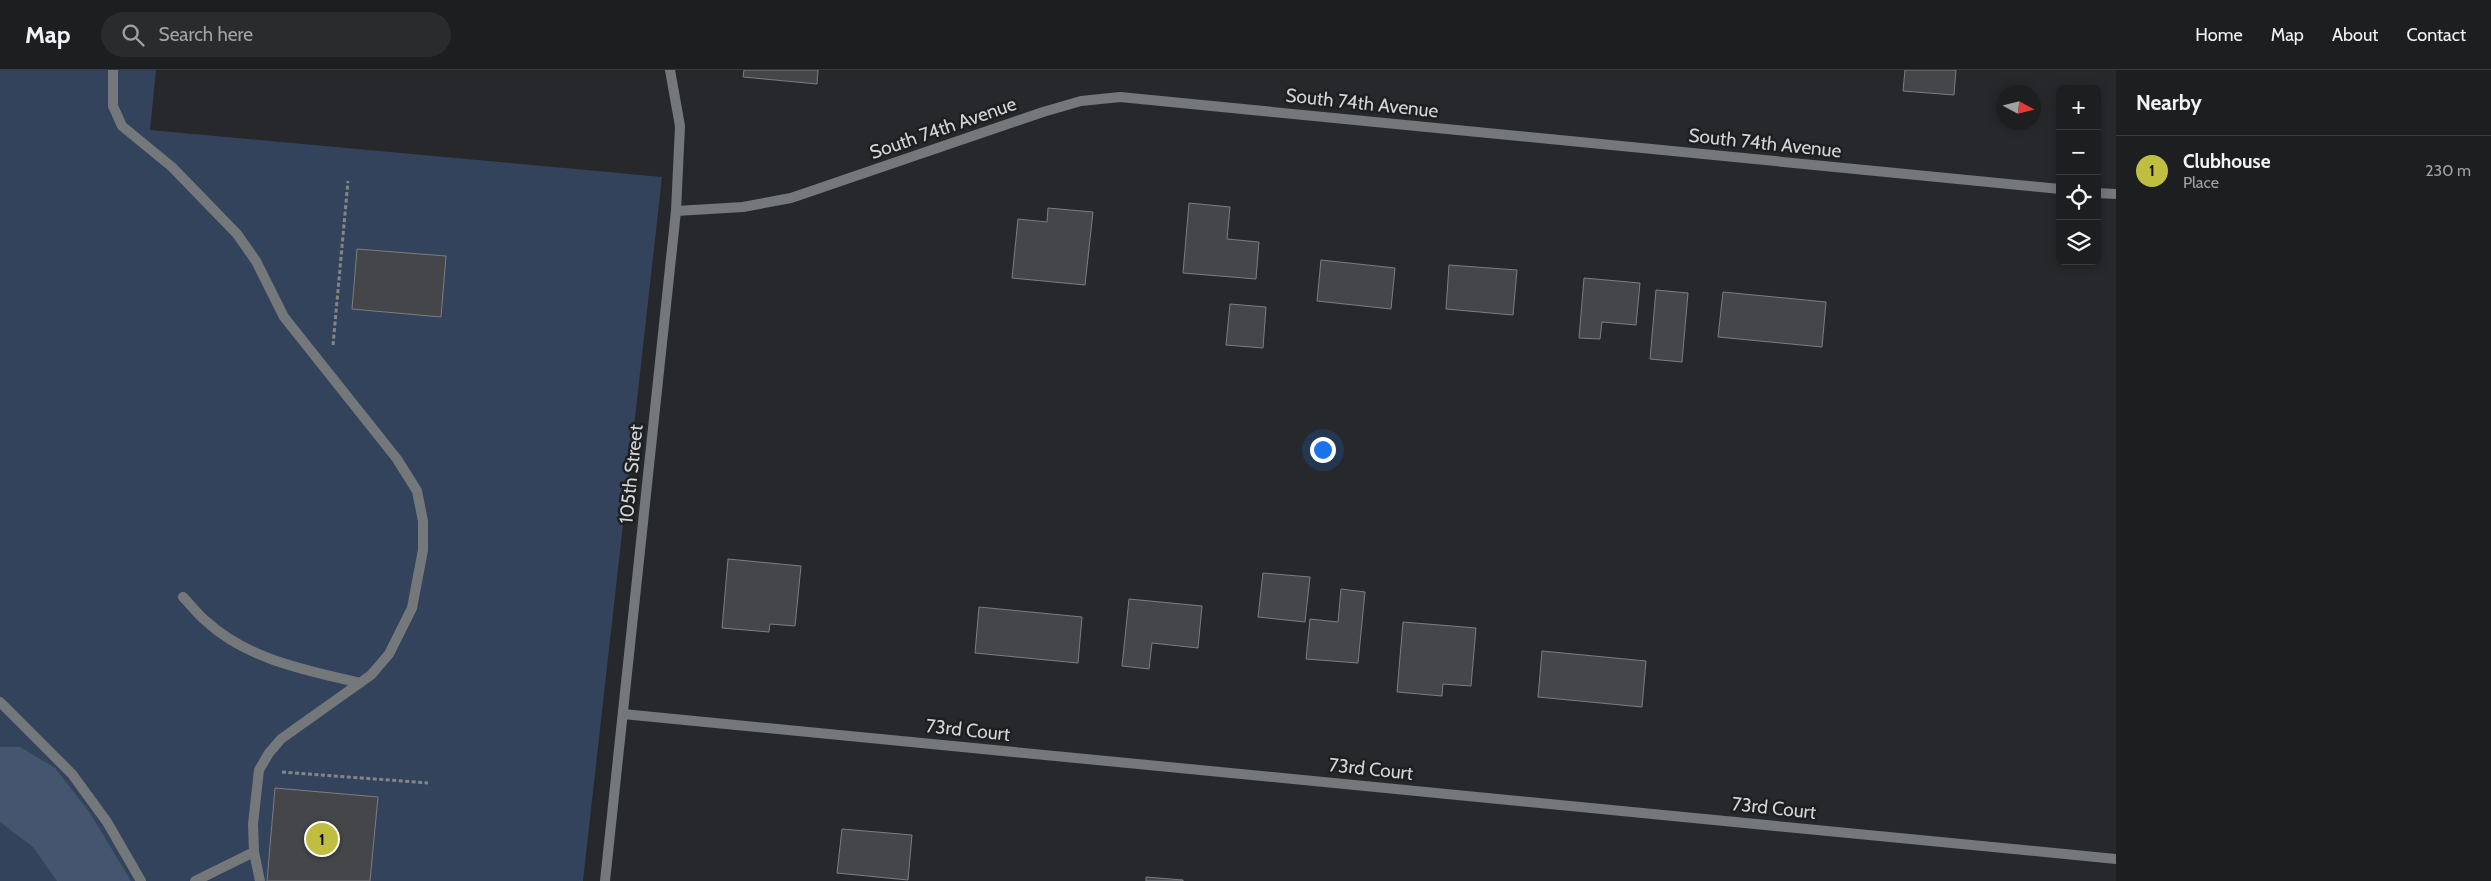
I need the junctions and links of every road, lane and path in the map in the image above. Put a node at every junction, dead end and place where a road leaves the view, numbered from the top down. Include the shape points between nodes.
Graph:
1 (113, 70) edge
2 (670, 70) edge
3 (348, 181) dead end
4 (2056, 189) edge
5 (2101, 193) edge
6 (2116, 194) edge
7 (676, 211) junction
8 (330, 376) junction
9 (183, 597) dead end
10 (360, 683) junction
11 (0, 702) edge
12 (623, 714) junction
13 (259, 770) junction
14 (428, 783) dead end
15 (254, 852) junction
16 (2116, 859) edge
17 (141, 881) edge
18 (195, 881) edge
19 (260, 881) edge
20 (605, 881) edge

1 - 8 street via 113,106 122,126 172,168 237,234 256,261 284,317
2 - 7 street, 105th Street via 680,126
3 - 8 path
4 - 7 street, South 74th Avenue via 1120,97 1081,101 1043,112 791,198 743,207
5 - 6 street
7 - 12 street, 105th Street
8 - 10 street via 397,458 417,491 423,521 423,550 412,608 389,654
9 - 10 street via 207,622 234,642 266,658
10 - 13 street via 281,739
11 - 17 street via 72,774 107,822
12 - 16 street, 73rd Court
12 - 20 street, 105th Street
13 - 14 path
13 - 15 street via 253,824
15 - 18 street
15 - 19 street

